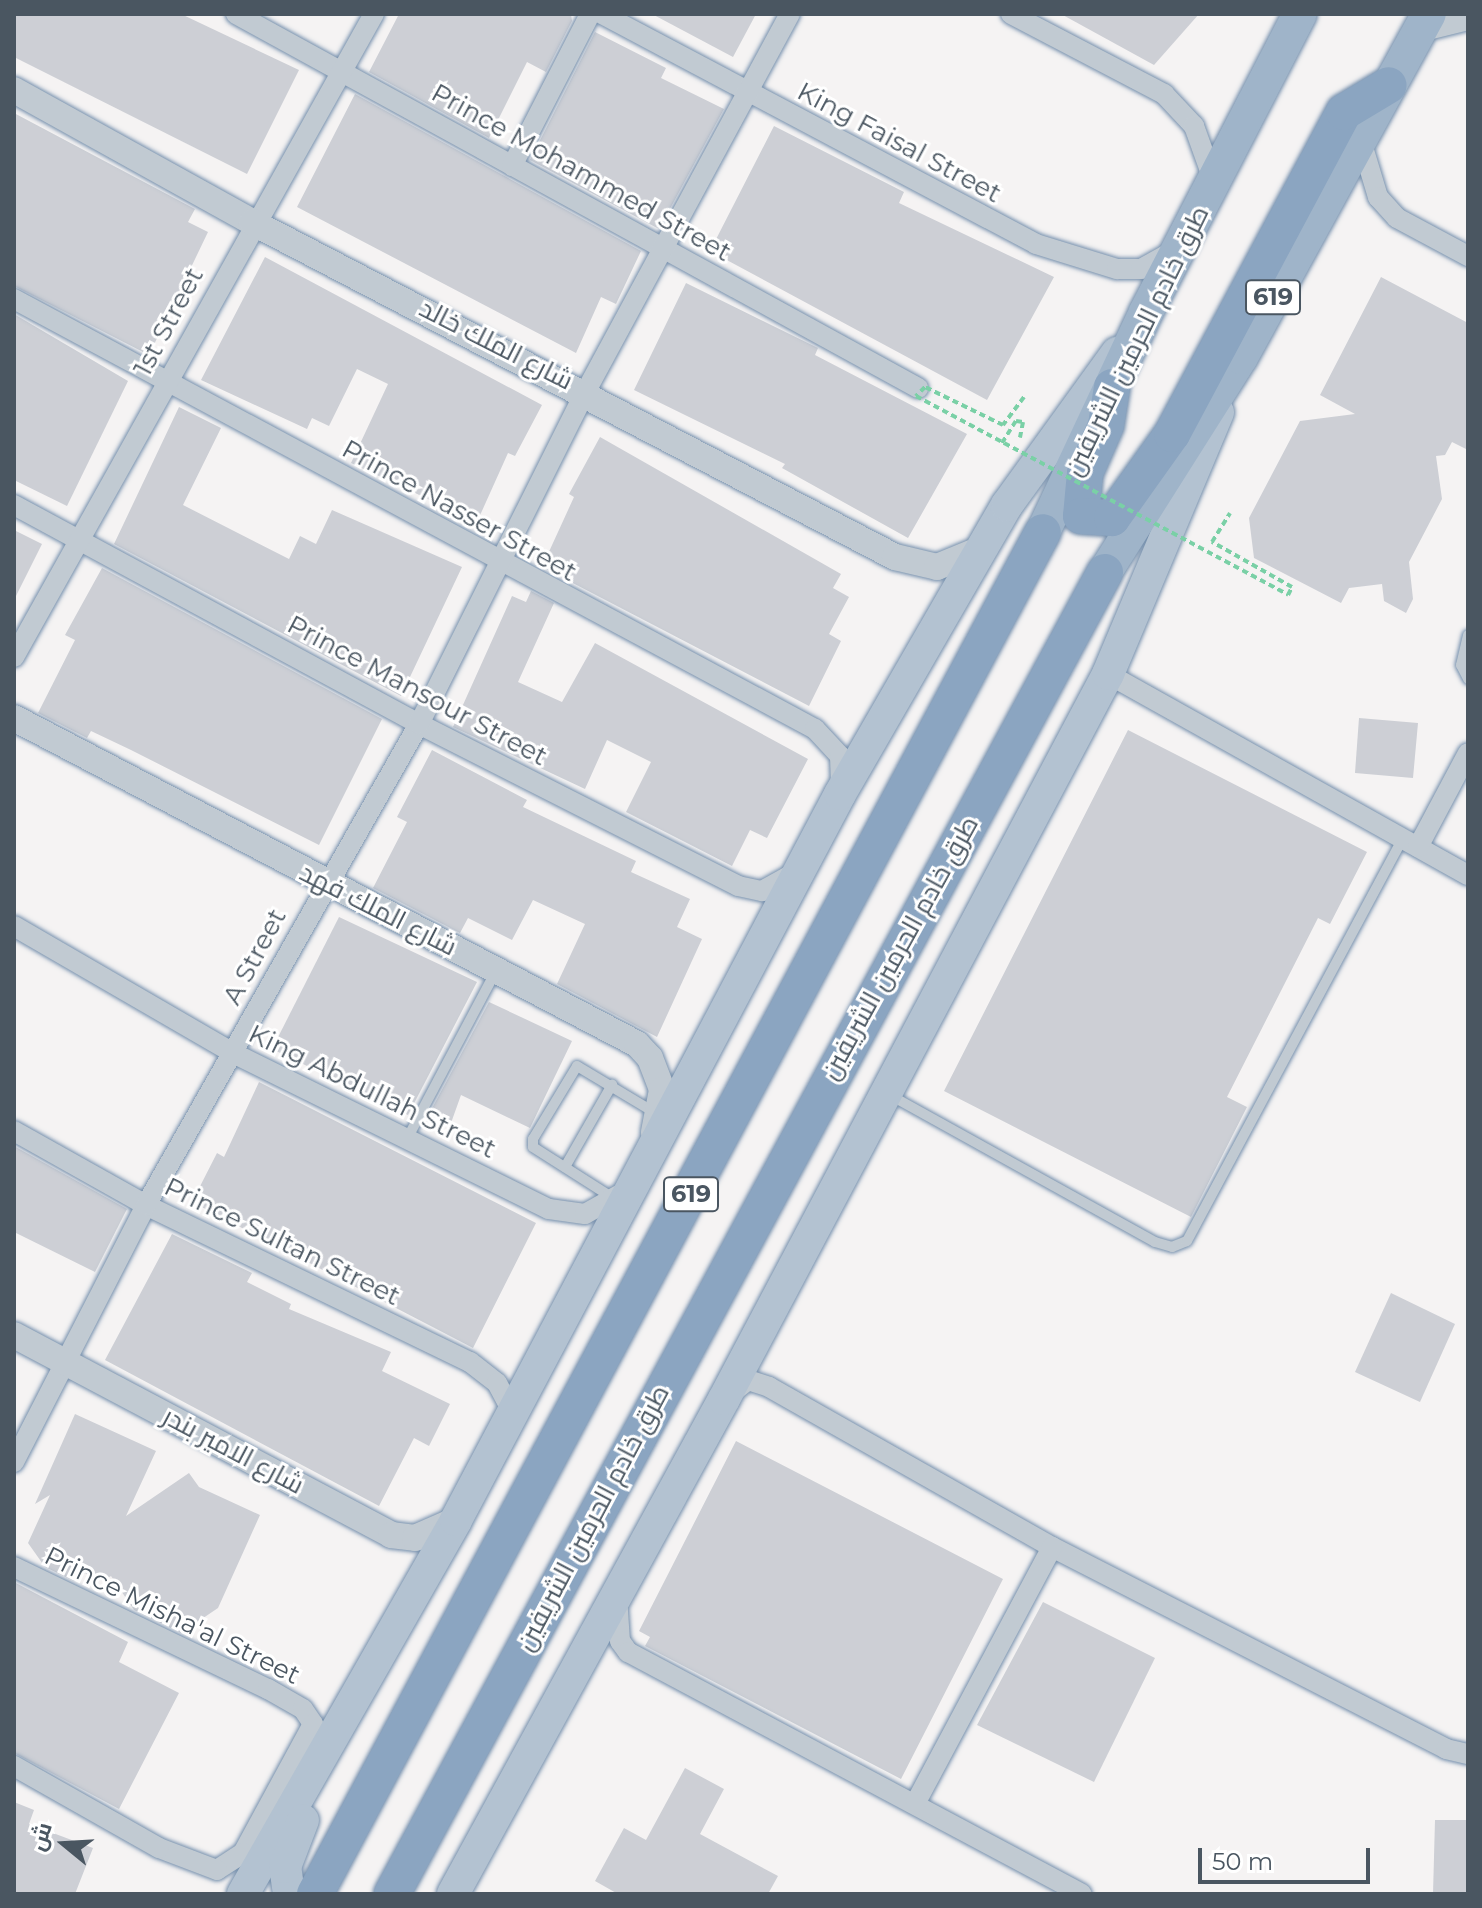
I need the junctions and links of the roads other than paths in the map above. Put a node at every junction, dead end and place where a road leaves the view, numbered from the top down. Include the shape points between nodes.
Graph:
1 (236, 14) edge
2 (374, 14) edge
3 (590, 14) edge
4 (602, 14) edge
5 (790, 14) edge
6 (1011, 14) edge
7 (1300, 14) edge
8 (1468, 20) edge
9 (1424, 23) edge
10 (346, 73) junction
11 (1389, 85) junction
12 (14, 90) edge
13 (749, 94) junction
14 (1360, 137) junction
15 (512, 166) junction
16 (1215, 185) junction
17 (252, 222) junction
18 (1181, 247) junction
19 (668, 250) junction
20 (1468, 256) edge
21 (14, 299) edge
22 (1146, 312) junction
23 (1241, 357) junction
24 (168, 381) junction
25 (909, 383) road end
26 (1112, 387) junction
27 (586, 391) junction
28 (14, 505) edge
29 (1043, 532) joint
30 (78, 540) junction
31 (983, 548) junction
32 (503, 565) junction
33 (1105, 572) joint
34 (1468, 635) edge
35 (14, 657) edge
36 (1108, 674) junction
37 (1468, 679) edge
38 (14, 718) edge
39 (419, 724) junction
40 (1468, 753) edge
41 (840, 794) junction
42 (1410, 843) junction
43 (799, 869) junction
44 (1468, 875) edge
45 (324, 884) junction
46 (14, 926) edge
47 (496, 970) junction
48 (233, 1053) junction
49 (612, 1085) junction
50 (886, 1093) junction
51 (662, 1116) junction
52 (14, 1131) edge
53 (407, 1139) junction
54 (565, 1167) junction
55 (622, 1196) junction
56 (146, 1205) junction
57 (14, 1335) edge
58 (66, 1362) junction
59 (724, 1399) junction
60 (513, 1413) junction
61 (14, 1462) edge
62 (456, 1520) junction
63 (1052, 1547) junction
64 (14, 1567) edge
65 (617, 1597) junction
66 (382, 1654) junction
67 (582, 1657) junction
68 (1468, 1754) edge
69 (14, 1766) edge
70 (916, 1802) junction
71 (484, 1837) junction
72 (287, 1880) edge
73 (243, 1894) edge
74 (315, 1894) edge
75 (392, 1894) edge
76 (432, 1894) edge
77 (453, 1894) edge
78 (464, 1894) edge
79 (1082, 1894) edge

1 - 10 street, Prince Mohammed Street
2 - 10 street, 1st Street
3 - 15 street
4 - 13 street, King Faisal Street
5 - 13 street, A Street
6 - 16 street via 1164,94 1194,126
7 - 16 highway, طرق خادم الحرمين الشريفين / 619
8 - 9 street
9 - 11 highway, طرق خادم الحرمين الشريفين / 619
10 - 15 street, Prince Mohammed Street
10 - 17 street, 1st Street
11 - 14 highway, طرق خادم الحرمين الشريفين / 619
11 - 26 highway via 1344,112 1172,434 1112,518 1081,516 1081,488 1106,425
12 - 17 street, شارع الملك خالد
13 - 18 street, King Faisal Street via 1036,244 1079,260 1141,269
13 - 19 street, A Street
14 - 20 street via 1378,197 1397,218
14 - 23 highway, طرق خادم الحرمين الشريفين / 619
15 - 19 street, Prince Mohammed Street
16 - 18 highway, طرق خادم الحرمين الشريفين / 619
17 - 24 street, 1st Street
17 - 27 street, شارع الملك خالد
18 - 22 highway, طرق خادم الحرمين الشريفين / 619
19 - 25 street, Prince Mohammed Street
19 - 27 street, A Street
21 - 24 street, Prince Nasser Street
22 - 26 highway, طرق خادم الحرمين الشريفين / 619
22 - 31 main road
23 - 33 highway, طرق خادم الحرمين الشريفين / 619
23 - 36 main road
24 - 30 street, 1st Street
24 - 32 street, Prince Nasser Street
26 - 29 highway, طرق خادم الحرمين الشريفين / 619
27 - 31 street, شارع الملك خالد via 895,557 937,567
27 - 32 street, A Street
28 - 30 street, Prince Mansour Street
29 - 74 highway, طرق خادم الحرمين الشريفين / 619
30 - 35 street, 1st Street
30 - 39 street, Prince Mansour Street
31 - 41 main road
32 - 39 street, A Street
32 - 41 street, Prince Nasser Street via 815,729 840,756
33 - 75 highway, طرق خادم الحرمين الشريفين / 619
34 - 37 lane via 1461,665
36 - 42 street
36 - 50 main road
38 - 45 street, شارع الملك فهد
39 - 43 street, Prince Mansour Street via 738,886 771,889
39 - 45 street, A Street
40 - 42 street
41 - 43 main road
42 - 44 street
42 - 50 lane via 1187,1241 1172,1247 1155,1242
43 - 51 main road
45 - 47 street, شارع الملك فهد
45 - 48 street, A Street
46 - 48 street, King Abdullah Street
47 - 51 street, شارع الملك فهد via 637,1044 659,1074
47 - 53 lane
48 - 53 street, King Abdullah Street
48 - 56 street, A Street
49 - 51 lane
49 - 54 lane
49 - 54 lane via 585,1068 570,1068 533,1139 533,1147
50 - 59 main road
51 - 55 main road via 648,1154
52 - 56 street, Prince Sultan Street
53 - 55 street, King Abdullah Street via 564,1214 585,1214
54 - 55 lane
55 - 60 main road
56 - 58 street, A Street
56 - 60 street, Prince Sultan Street via 470,1362 497,1383
57 - 58 street, شارع الامير بندر
58 - 61 street, A Street
58 - 62 street, شارع الامير بندر via 391,1535 415,1538
59 - 63 street via 748,1380 769,1387
59 - 65 main road
60 - 62 main road
62 - 66 main road
63 - 68 street via 1446,1749
63 - 70 street
64 - 69 street, Prince Misha'al Street via 310,1715 310,1732 277,1798 243,1853 217,1870 159,1848
65 - 67 main road
65 - 70 street via 620,1641 628,1652
66 - 72 main road
66 - 73 main road
67 - 71 main road
67 - 76 main road via 513,1754
70 - 79 street
71 - 77 main road
71 - 78 main road

